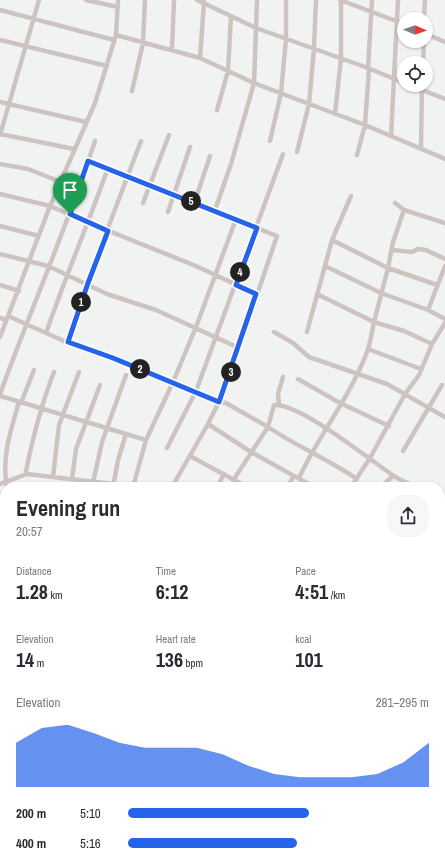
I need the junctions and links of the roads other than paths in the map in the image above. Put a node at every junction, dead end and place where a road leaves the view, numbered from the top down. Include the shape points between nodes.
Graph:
1 (39, 0) edge
2 (86, 0) edge
3 (118, 0) edge
4 (145, 0) edge
5 (174, 0) edge
6 (196, 0) edge
7 (257, 0) edge
8 (286, 0) edge
9 (316, 0) edge
10 (341, 0) edge
11 (372, 0) edge
12 (398, 0) edge
13 (425, 0) edge
14 (204, 1) edge
15 (118, 7) junction
16 (0, 10) edge
17 (371, 11) junction
18 (397, 12) edge
19 (424, 12) edge
20 (231, 16) junction
21 (33, 20) junction
22 (397, 21) joint
23 (256, 28) junction
24 (433, 37) edge
25 (115, 38) junction
26 (286, 38) junction
27 (0, 40) edge
28 (445, 42) edge
29 (143, 43) junction
30 (25, 47) junction
31 (314, 48) junction
32 (172, 49) junction
33 (200, 58) junction
34 (341, 58) junction
35 (107, 66) junction
36 (369, 68) junction
37 (228, 71) junction
38 (394, 80) junction
39 (397, 81) edge
40 (254, 83) junction
41 (132, 91) dead end
42 (422, 92) edge
43 (432, 92) edge
44 (281, 93) junction
45 (445, 99) edge
46 (0, 102) edge
47 (9, 104) junction
48 (308, 104) junction
49 (217, 110) dead end
50 (335, 114) junction
51 (86, 122) junction
52 (365, 125) junction
53 (0, 134) edge
54 (169, 135) dead end
55 (391, 136) junction
56 (95, 141) dead end
57 (141, 141) dead end
58 (270, 141) dead end
59 (190, 147) dead end
60 (74, 149) junction
61 (421, 149) junction
62 (297, 152) dead end
63 (283, 154) dead end
64 (357, 155) dead end
65 (210, 156) dead end
66 (445, 159) edge
67 (88, 161) junction
68 (0, 164) edge
69 (108, 168) junction
70 (129, 177) junction
71 (61, 182) junction
72 (0, 194) edge
73 (351, 196) dead end
74 (396, 202) dead end
75 (143, 203) dead end
76 (193, 205) dead end
77 (50, 206) junction
78 (215, 210) dead end
79 (404, 210) junction
80 (168, 212) dead end
81 (70, 214) junction
82 (236, 219) junction
83 (88, 224) junction
84 (445, 224) edge
85 (0, 226) edge
86 (257, 228) junction
87 (108, 231) junction
88 (39, 236) junction
89 (332, 240) junction
90 (392, 250) junction
91 (0, 254) edge
92 (445, 259) edge
93 (31, 261) junction
94 (48, 266) junction
95 (325, 266) junction
96 (445, 266) edge
97 (388, 268) junction
98 (66, 274) junction
99 (215, 276) junction
100 (88, 283) junction
101 (0, 285) edge
102 (236, 285) junction
103 (437, 285) junction
104 (19, 291) junction
105 (381, 293) junction
106 (256, 294) junction
107 (317, 294) junction
108 (428, 310) junction
109 (0, 318) edge
110 (7, 318) junction
111 (445, 319) edge
112 (374, 322) junction
113 (445, 323) edge
114 (26, 324) junction
115 (196, 327) junction
116 (274, 332) dead end
117 (307, 332) dead end
118 (46, 333) junction
119 (0, 337) edge
120 (216, 337) junction
121 (68, 342) junction
122 (432, 344) junction
123 (239, 348) junction
124 (368, 349) junction
125 (421, 369) junction
126 (34, 370) dead end
127 (54, 372) dead end
128 (79, 372) dead end
129 (356, 374) junction
130 (126, 376) dead end
131 (283, 377) dead end
132 (298, 379) dead end
133 (173, 382) junction
134 (100, 385) dead end
135 (442, 385) dead end
136 (196, 392) junction
137 (405, 394) junction
138 (0, 395) edge
139 (219, 402) junction
140 (20, 403) junction
141 (340, 403) junction
142 (279, 404) junction
143 (428, 407) junction
144 (41, 409) junction
145 (63, 415) junction
146 (445, 418) edge
147 (85, 422) junction
148 (208, 424) junction
149 (388, 426) junction
150 (268, 427) junction
151 (107, 429) junction
152 (326, 429) junction
153 (126, 434) junction
154 (146, 440) junction
155 (167, 448) dead end
156 (403, 451) dead end
157 (251, 452) junction
158 (311, 452) junction
159 (190, 456) junction
160 (370, 458) junction
161 (27, 474) junction
162 (224, 474) junction
163 (293, 476) junction
164 (393, 476) junction
165 (53, 477) junction
166 (299, 478) junction
167 (72, 479) junction
168 (234, 479) junction
169 (357, 479) junction
170 (6, 481) joint
171 (92, 481) junction
172 (97, 482) edge
173 (114, 482) edge
174 (133, 482) edge
175 (175, 482) edge
176 (220, 482) edge
177 (239, 482) edge
178 (290, 482) edge
179 (306, 482) edge
180 (355, 482) edge
181 (387, 482) edge
182 (406, 482) edge

1 - 21 street
2 - 15 street
3 - 15 street
4 - 29 street
5 - 32 street
6 - 14 street
7 - 23 street
8 - 26 street
9 - 31 street
10 - 17 street
10 - 34 street
11 - 17 street
12 - 18 street
13 - 19 street
14 - 20 street
14 - 33 street
15 - 25 street
16 - 21 street
17 - 22 street
17 - 36 street
20 - 23 street
20 - 37 street
21 - 25 street
21 - 30 street
22 - 38 street
23 - 26 street
23 - 40 street
24 - 28 street
25 - 29 street
25 - 35 street
26 - 31 street
26 - 44 street
27 - 30 street
29 - 32 street
29 - 41 street
30 - 35 street
30 - 47 street
31 - 34 street
31 - 48 street
32 - 33 street
33 - 37 street
34 - 36 street
34 - 50 street
35 - 51 street
36 - 38 street
36 - 52 street
37 - 40 street
37 - 49 street
38 - 39 street
38 - 55 street
40 - 44 street
40 - 78 street
42 - 61 street
43 - 45 street
44 - 48 street
44 - 58 street
46 - 47 street
47 - 51 street
47 - 53 street
48 - 50 street
48 - 62 street
50 - 52 street
51 - 60 street
52 - 55 street
52 - 64 street
53 - 60 street
54 - 75 street
55 - 61 street
56 - 67 street
57 - 70 street
59 - 80 street
60 - 71 street
61 - 66 street
63 - 86 street
65 - 76 street
67 - 69 street
67 - 81 street
68 - 71 street via 28,170
69 - 70 street
69 - 83 street
70 - 82 street
70 - 87 street
71 - 77 street
72 - 77 street
73 - 89 street
74 - 79 street
77 - 81 street
77 - 88 street
79 - 84 street
79 - 90 street
81 - 83 street
81 - 94 street
82 - 86 street
82 - 99 street
83 - 87 street
83 - 98 street
85 - 88 street
86 - 102 street
86 - 106 street via 277,236
87 - 99 street
87 - 100 street
88 - 93 street
89 - 95 street
89 - 97 street
90 - 92 street via 412,252 418,248
90 - 97 street
91 - 93 street
93 - 94 street
93 - 104 street
94 - 98 street
94 - 114 street
95 - 105 street
95 - 107 street
96 - 103 street
97 - 103 street
97 - 105 street
98 - 100 street
98 - 118 street
99 - 102 street
99 - 115 street
100 - 115 street via 107,294 156,310
100 - 121 street
101 - 104 street
102 - 106 street
102 - 120 street
103 - 108 street
104 - 110 street
105 - 108 street
105 - 112 street
106 - 123 street
107 - 112 street
107 - 117 street
108 - 111 street
109 - 110 street
110 - 114 street
110 - 119 street
112 - 122 street via 404,331
112 - 124 street
113 - 122 street
114 - 118 street
114 - 138 street
115 - 120 street
115 - 133 street
116 - 129 street via 293,343 309,357
118 - 121 street
120 - 123 street
120 - 136 street
121 - 133 street
122 - 125 street
123 - 139 street
124 - 125 street
124 - 129 street
125 - 137 street
126 - 140 street
127 - 144 street
128 - 145 street
129 - 137 street via 387,384
129 - 141 street
130 - 151 street
131 - 142 street via 278,394
132 - 141 street
133 - 136 street
133 - 154 street
134 - 147 street
135 - 143 street
136 - 139 street
136 - 155 street
137 - 143 street
137 - 146 street
137 - 149 street
138 - 140 street
139 - 148 street
139 - 150 street via 236,408
140 - 144 street
140 - 170 street via 11,431 4,470
141 - 149 street
141 - 152 street
142 - 150 street via 274,405
142 - 152 street
143 - 146 street
143 - 156 street
144 - 145 street
144 - 161 street
145 - 147 street
145 - 165 street via 59,425
147 - 151 street
147 - 167 street via 76,450
148 - 157 street
148 - 159 street
149 - 160 street
150 - 157 street
150 - 158 street
151 - 153 street
151 - 171 street
152 - 158 street
152 - 160 street
153 - 154 street
153 - 173 street
154 - 174 street
157 - 163 street
157 - 168 street
158 - 166 street
158 - 169 street
159 - 162 street
159 - 175 street
160 - 164 street
160 - 169 street
161 - 165 street
161 - 170 street
162 - 168 street
162 - 176 street
163 - 166 street
163 - 178 street
164 - 181 street
164 - 182 street
165 - 167 street
166 - 179 street
167 - 171 street
168 - 177 street
169 - 180 street
171 - 172 street

